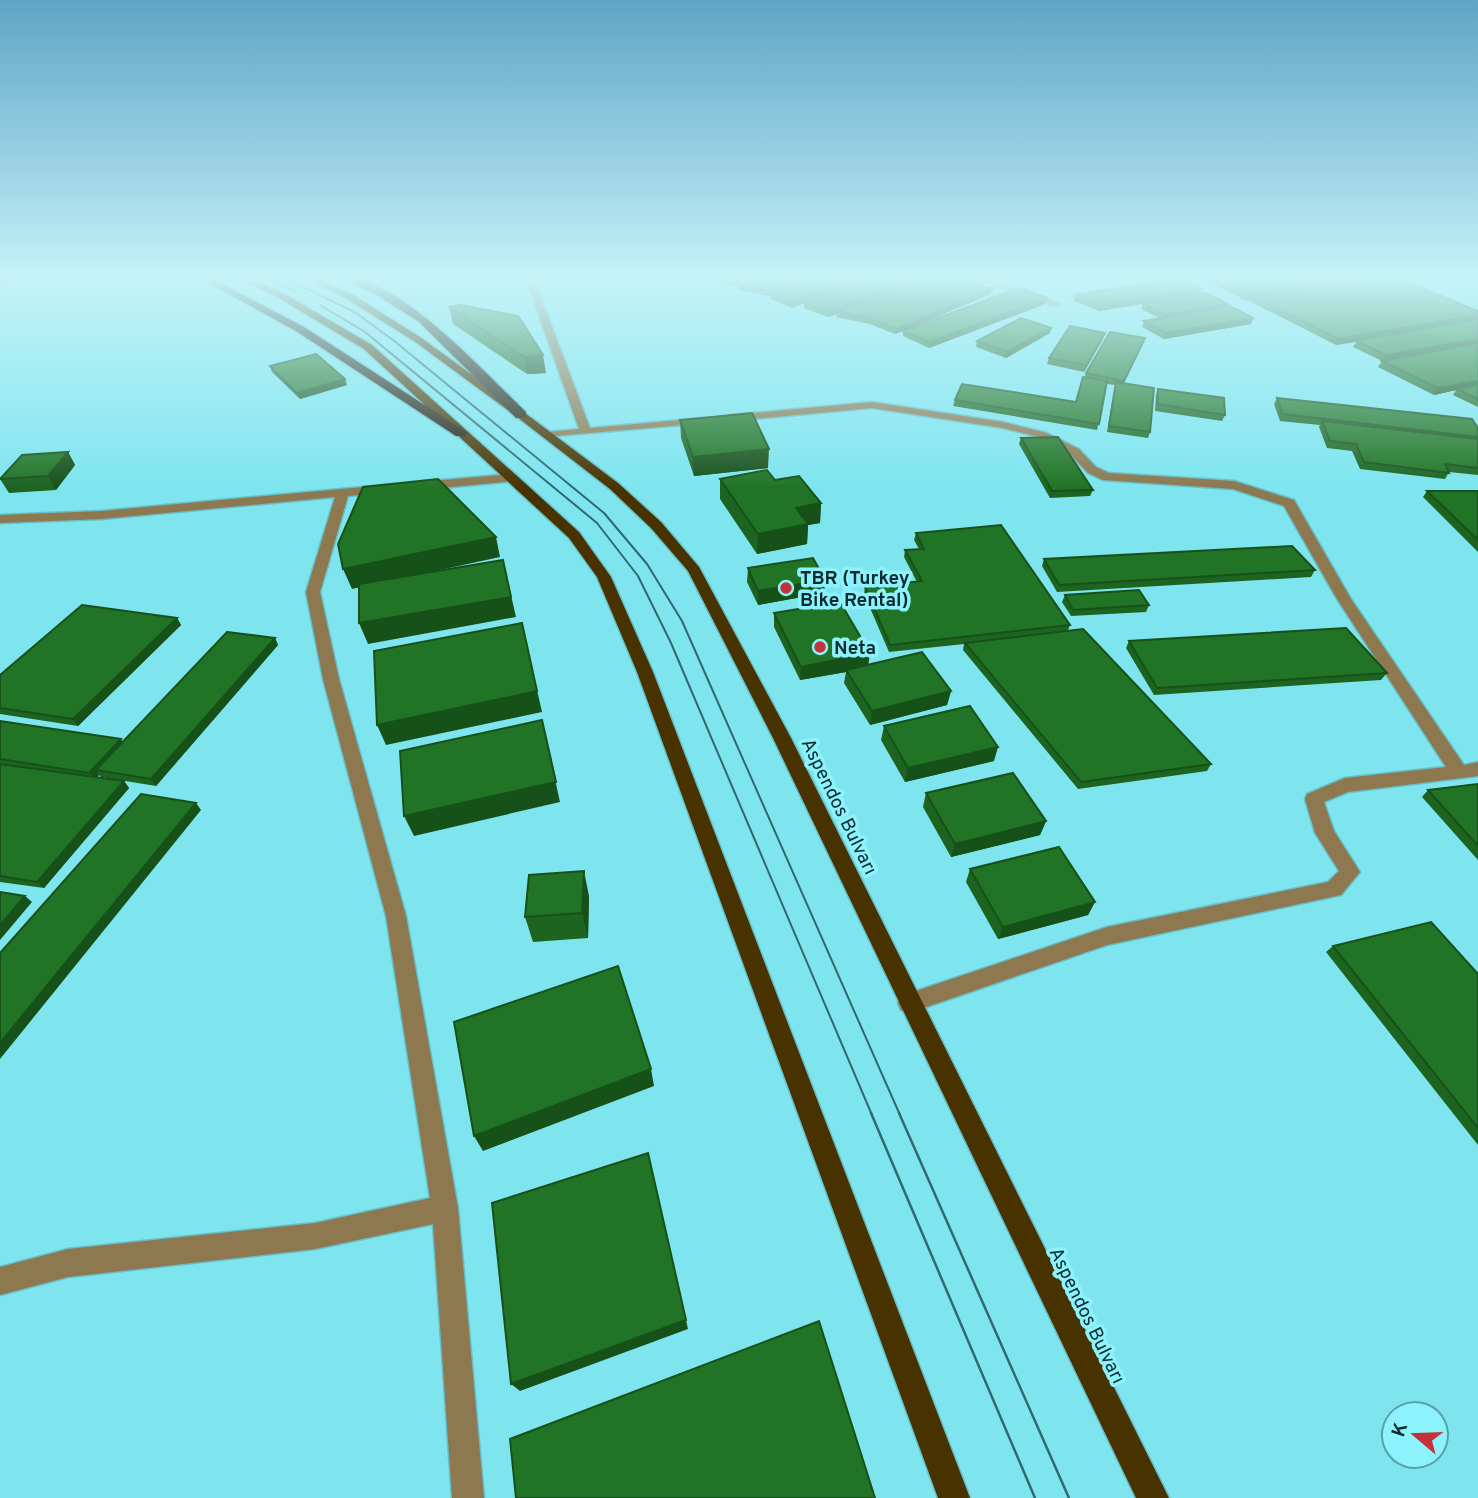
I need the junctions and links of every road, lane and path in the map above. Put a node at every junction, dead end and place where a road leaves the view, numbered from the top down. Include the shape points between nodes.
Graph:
1 (332, 349) edge
2 (370, 349) edge
3 (431, 349) edge
4 (453, 349) edge
5 (556, 349) edge
6 (521, 415) junction
7 (586, 431) junction
8 (461, 433) junction
9 (547, 435) junction
10 (510, 478) junction
11 (343, 493) junction
12 (0, 519) edge
13 (1478, 769) edge
14 (1459, 772) junction
15 (909, 1003) junction
16 (445, 1208) junction
17 (0, 1280) edge
18 (468, 1498) edge
19 (954, 1498) edge
20 (1153, 1498) edge

1 - 8 highway
2 - 8 main road
3 - 6 main road, Aspendos Bulvarı
4 - 6 highway
5 - 7 street
6 - 9 main road, Aspendos Bulvarı
7 - 9 street
7 - 14 street via 872,405 1043,435 1107,477 1234,485 1289,503 1344,599
8 - 10 main road
9 - 15 main road, Aspendos Bulvarı via 614,486 656,525 694,570 782,738
10 - 11 street
10 - 19 main road via 574,535 604,577 645,672
11 - 12 street via 102,515
11 - 16 street via 313,592 331,679 396,916
13 - 14 street
14 - 15 street via 1345,785 1314,799 1325,833 1350,872 1334,889 1107,936
15 - 20 main road, Aspendos Bulvarı
16 - 17 street via 316,1236 68,1264
16 - 18 street

